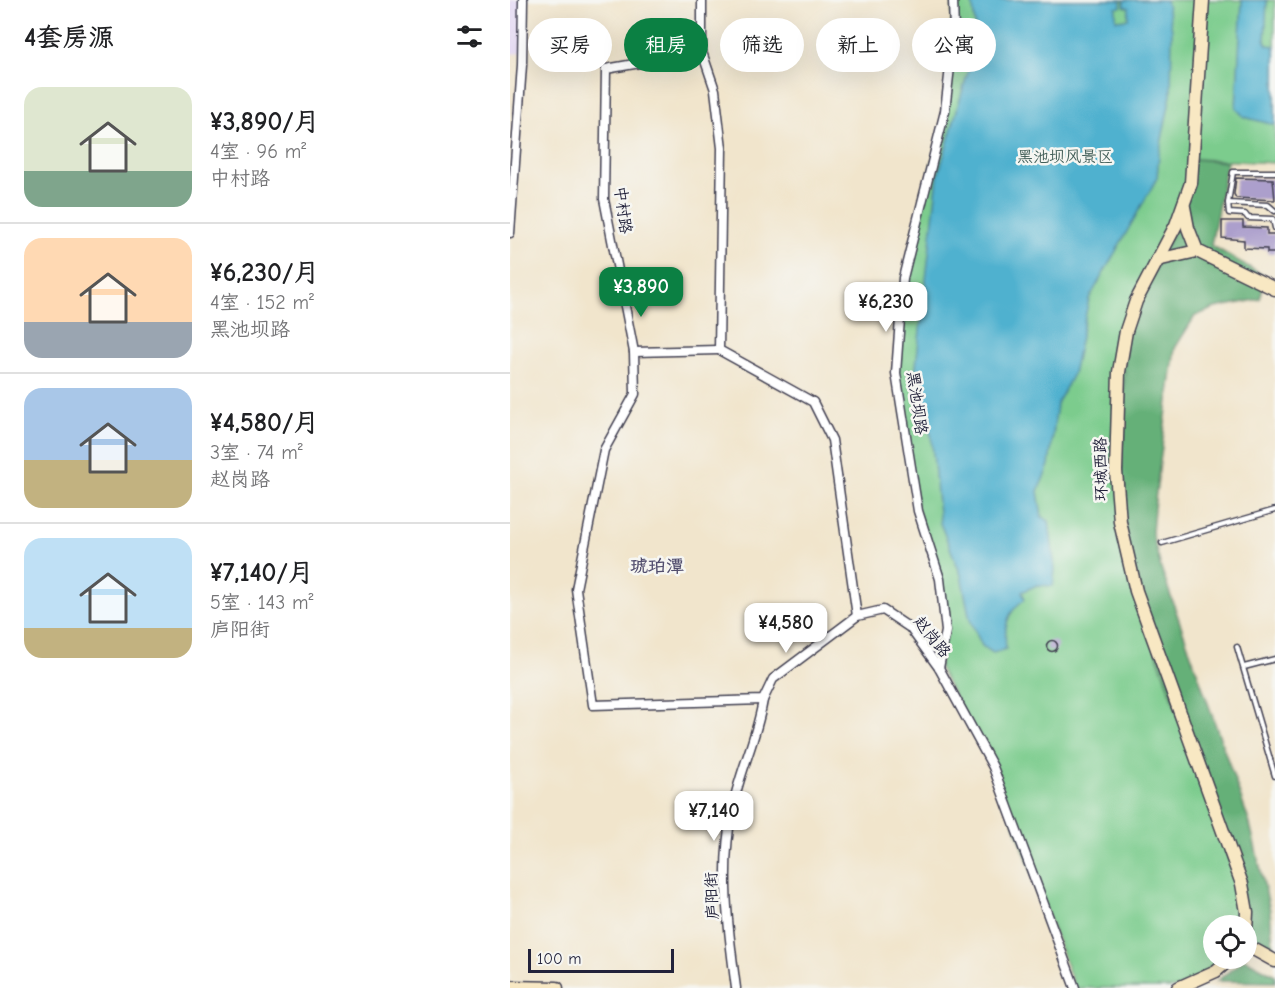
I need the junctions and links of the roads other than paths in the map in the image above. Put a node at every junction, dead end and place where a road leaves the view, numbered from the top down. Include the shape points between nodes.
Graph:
1 (523, 0) edge
2 (702, 0) edge
3 (953, 0) edge
4 (1203, 0) edge
5 (702, 18) edge
6 (624, 66) edge
7 (708, 70) edge
8 (1275, 172) edge
9 (1228, 203) junction
10 (1184, 207) junction
11 (1274, 211) edge
12 (1273, 219) junction
13 (1275, 228) edge
14 (510, 232) edge
15 (1197, 251) junction
16 (1156, 260) junction
17 (1275, 289) edge
18 (719, 350) junction
19 (634, 352) junction
20 (1275, 510) edge
21 (1162, 543) dead end
22 (857, 616) junction
23 (1237, 647) dead end
24 (1275, 659) edge
25 (1244, 667) junction
26 (939, 668) junction
27 (763, 700) junction
28 (1275, 776) edge
29 (1246, 915) edge
30 (1257, 951) edge
31 (1275, 961) edge
32 (1218, 969) edge
33 (510, 987) edge
34 (530, 988) edge
35 (557, 988) edge
36 (736, 988) edge
37 (1075, 988) edge
38 (1178, 988) edge

1 - 14 street
2 - 5 street
3 - 26 street, 黑池坝路 via 954,32 945,111 903,278 896,373 918,511 940,579 946,631
4 - 10 street, 环城西路 via 1194,162
6 - 19 street, 中村路 via 606,69 604,200
7 - 18 street via 715,90 722,148
8 - 9 lane via 1233,172
9 - 11 lane via 1268,205
9 - 12 lane via 1229,213
10 - 15 street
10 - 16 street, 环城西路
11 - 12 lane
12 - 13 lane
15 - 16 street
15 - 17 street
16 - 29 street, 环城西路 via 1136,302 1120,361 1116,462 1120,522 1149,632 1242,884
18 - 19 street
18 - 22 street via 813,402 832,440
19 - 27 street, 中村路 via 635,394 604,450 576,589 593,705
20 - 21 lane
22 - 26 street, 赵岗路 via 883,610 910,628
22 - 27 street, 赵岗路 via 773,679
23 - 25 lane
24 - 25 lane
25 - 28 lane
26 - 37 street, 赵岗路 via 993,767
27 - 36 street, 庐阳街 via 732,808 727,845 726,913
30 - 31 street
32 - 38 street
33 - 34 street
34 - 35 street

